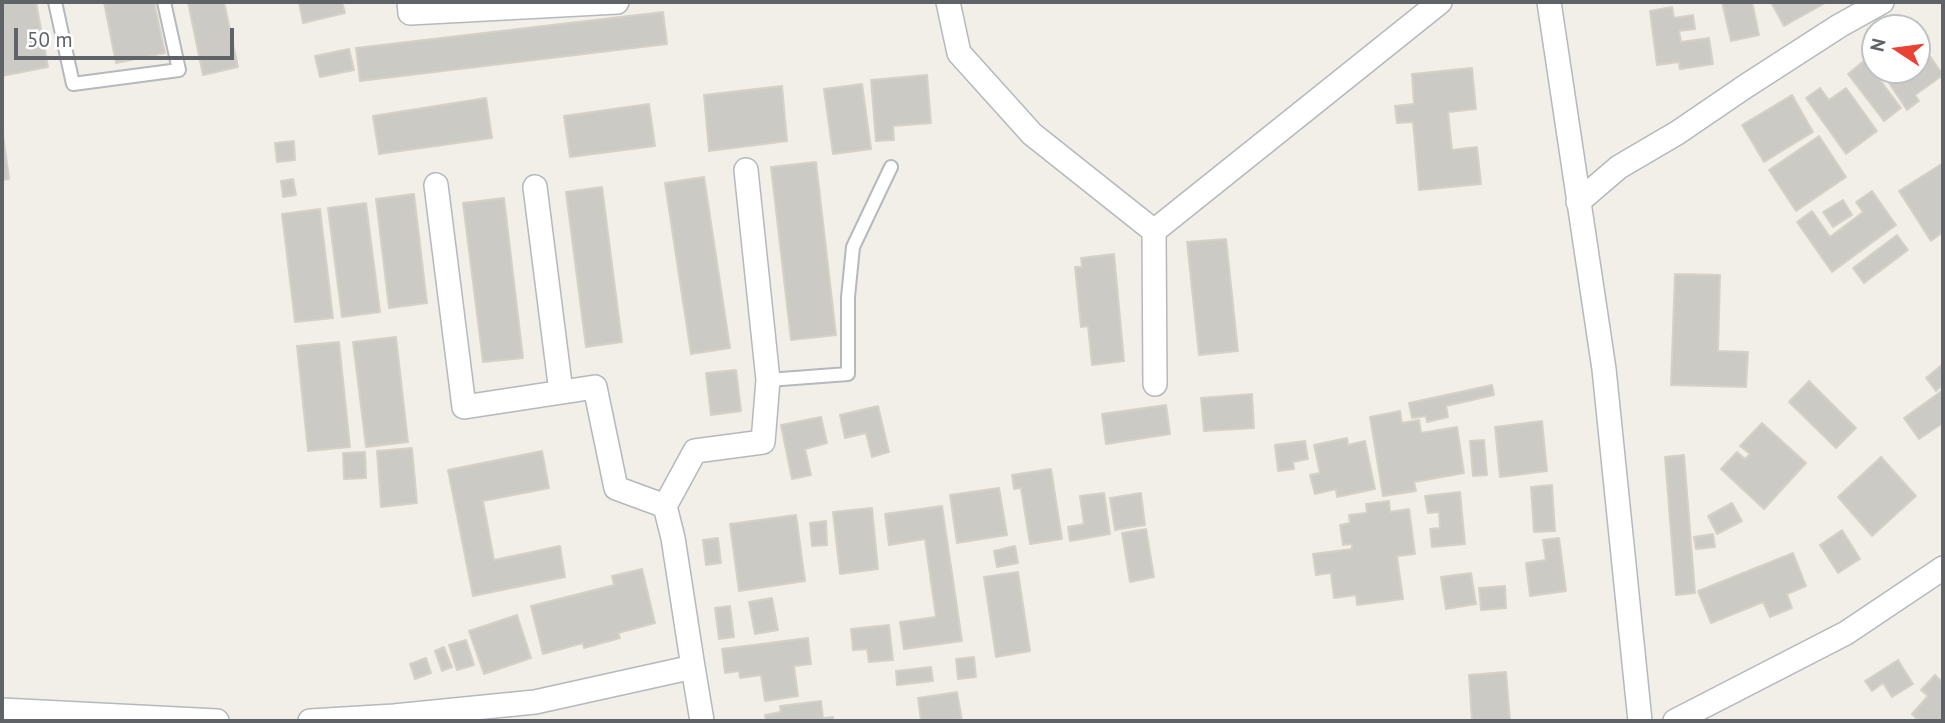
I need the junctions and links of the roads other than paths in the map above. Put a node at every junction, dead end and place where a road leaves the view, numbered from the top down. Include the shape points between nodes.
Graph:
1 (55, 2) edge
2 (164, 2) edge
3 (409, 2) edge
4 (617, 2) edge
5 (948, 2) edge
6 (1440, 2) edge
7 (1549, 2) edge
8 (1882, 2) edge
9 (891, 167) dead end
10 (746, 170) dead end
11 (436, 185) dead end
12 (535, 187) dead end
13 (1578, 202) junction
14 (1154, 231) junction
15 (768, 380) junction
16 (1155, 384) dead end
17 (561, 392) junction
18 (665, 506) junction
19 (1943, 568) edge
20 (692, 667) junction
21 (2, 710) edge
22 (536, 711) edge
23 (394, 718) edge
24 (218, 721) edge
25 (310, 721) edge
26 (702, 721) edge
27 (1640, 721) edge
28 (1675, 721) edge

1 - 2 lane via 73,84 179,70
3 - 4 street via 410,13
5 - 14 street via 959,53 1032,134
6 - 14 street
7 - 13 street
8 - 13 street via 1619,167
9 - 15 lane via 853,247 848,374
10 - 15 street
11 - 17 street via 464,408
12 - 17 street
13 - 27 street via 1604,369
14 - 16 street
15 - 18 street via 764,442 695,451
17 - 18 street via 595,387 617,488
18 - 20 street
19 - 28 street via 1846,632
20 - 22 street
20 - 26 street
21 - 24 street
22 - 23 street
23 - 25 street

